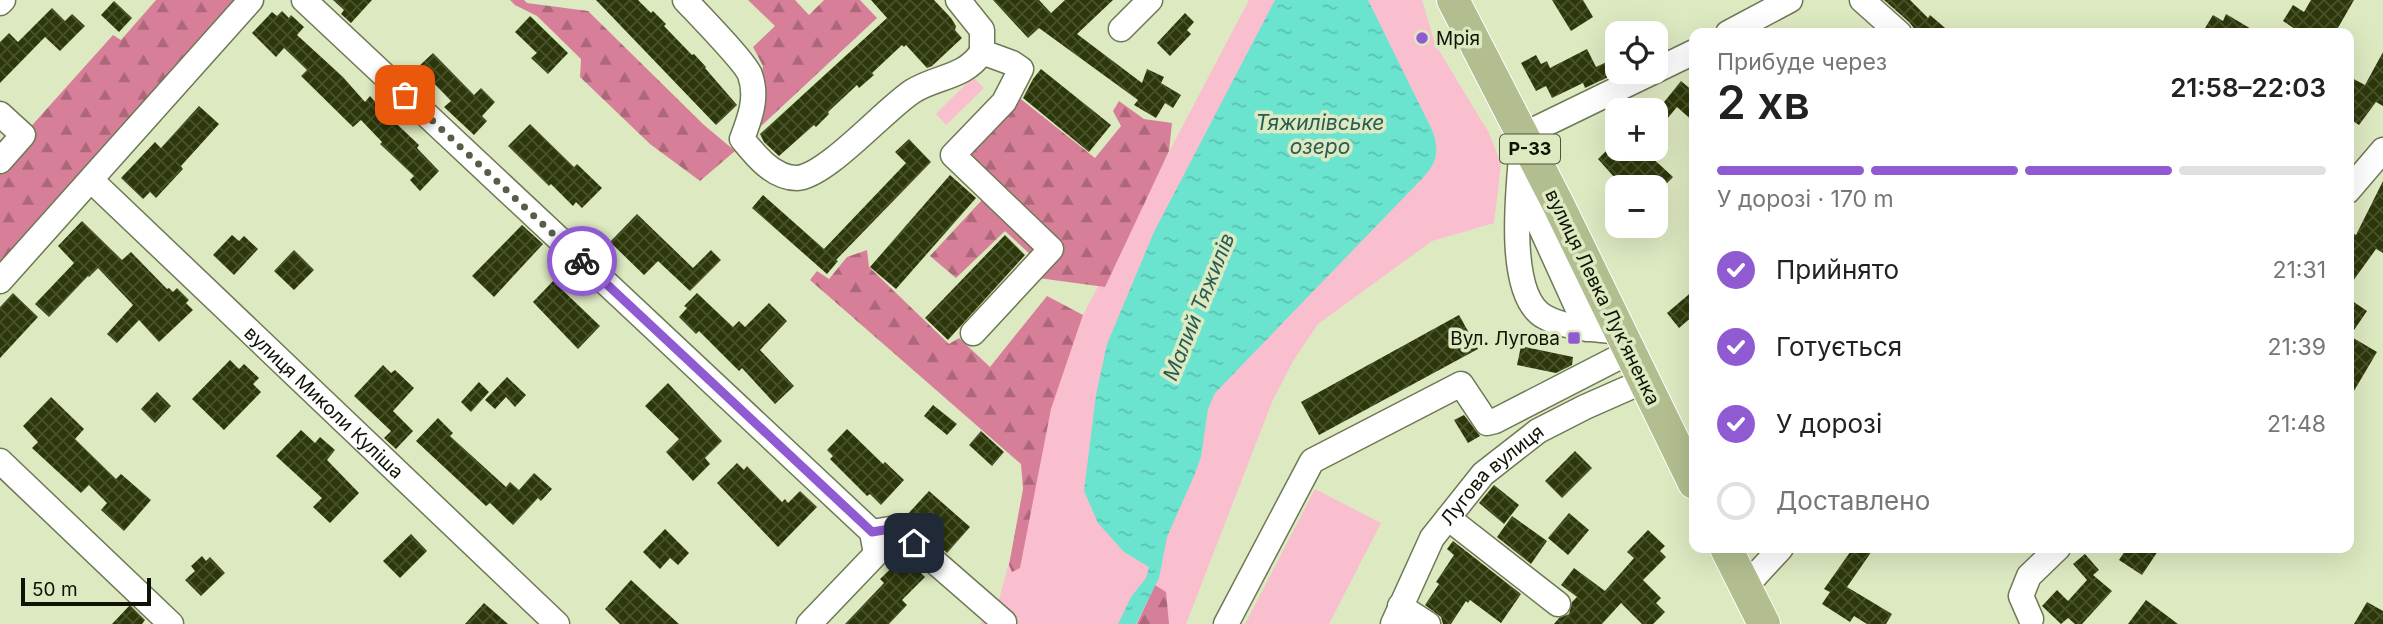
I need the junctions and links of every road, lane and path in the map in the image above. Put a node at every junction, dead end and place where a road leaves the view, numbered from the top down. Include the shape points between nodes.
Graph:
1 (251, 0) edge
2 (304, 0) edge
3 (685, 0) edge
4 (958, 0) edge
5 (1150, 0) edge
6 (1453, 0) edge
7 (1790, 0) edge
8 (1863, 0) edge
9 (1737, 28) edge
10 (1894, 28) edge
11 (1121, 29) dead end
12 (982, 52) junction
13 (1689, 54) edge
14 (0, 114) edge
15 (1523, 135) junction
16 (2383, 150) edge
17 (0, 160) edge
18 (91, 180) junction
19 (1520, 180) junction
20 (2354, 184) edge
21 (0, 281) edge
22 (1587, 328) junction
23 (973, 333) dead end
24 (1625, 342) junction
25 (1644, 381) junction
26 (0, 461) edge
27 (1689, 473) edge
28 (1447, 518) junction
29 (872, 532) junction
30 (1728, 553) edge
31 (1776, 553) edge
32 (2053, 553) edge
33 (1745, 587) junction
34 (1558, 604) dead end
35 (1396, 615) edge
36 (2031, 619) dead end
37 (1004, 622) dead end
38 (171, 624) edge
39 (557, 624) edge
40 (809, 624) edge
41 (1226, 624) edge
42 (1428, 624) edge
43 (1764, 624) edge

1 - 18 street
2 - 29 street
3 - 12 street via 750,73 751,114 741,139 759,160 797,178 818,171 914,90 962,72
4 - 12 street via 982,30
5 - 11 street
6 - 15 main road, вулиця Левка Лукʼяненка / Р-33
7 - 9 street
8 - 10 street
12 - 23 street via 1021,69 1004,102 953,155 1051,249
13 - 15 street
14 - 17 street via 23,135
15 - 19 street
15 - 24 main road, вулиця Левка Лукʼяненка / Р-33
16 - 20 street
18 - 21 street
18 - 39 street, вулиця Миколи Куліша
19 - 22 street
19 - 22 street via 1518,260 1525,294 1543,317
22 - 24 street
24 - 25 main road, вулиця Левка Лукʼяненка / Р-33
24 - 41 street via 1495,421 1487,423 1461,384 1312,461
25 - 27 main road, вулиця Левка Лукʼяненка / Р-33
25 - 28 street, Лугова вулиця via 1538,431 1483,474
26 - 38 street
28 - 34 street
28 - 35 street, Лугова вулиця via 1432,538
29 - 37 street via 896,528
29 - 40 street via 876,554
30 - 33 main road
31 - 33 street
32 - 36 street via 2029,576 2021,596
33 - 43 main road
35 - 42 street

